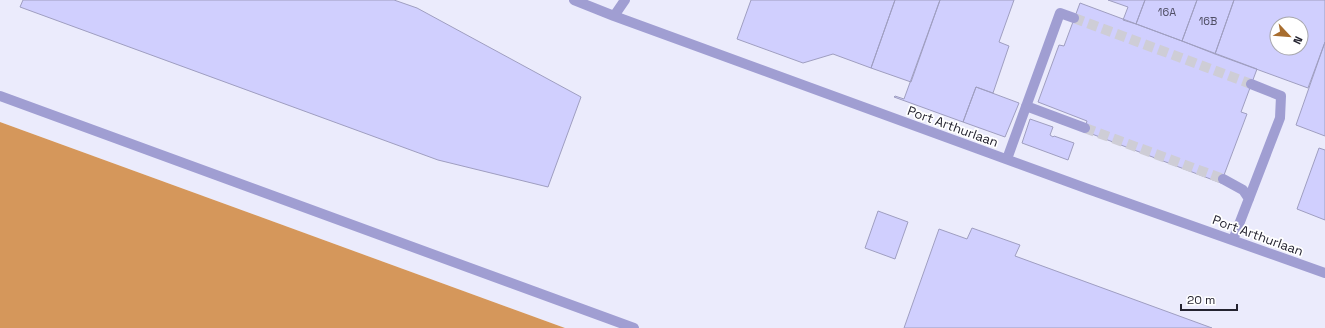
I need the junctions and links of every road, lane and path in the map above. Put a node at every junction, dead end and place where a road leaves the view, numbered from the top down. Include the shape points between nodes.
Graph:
1 (574, 0) edge
2 (625, 0) edge
3 (614, 16) junction
4 (1074, 18) tunnel mouth
5 (1251, 84) tunnel mouth
6 (0, 96) edge
7 (1026, 106) junction
8 (1085, 128) tunnel mouth
9 (1007, 159) junction
10 (1223, 179) tunnel mouth
11 (1249, 199) junction
12 (1233, 240) junction
13 (1325, 273) edge
14 (634, 328) edge

1 - 3 street, Port Arthurlaan
2 - 3 street
3 - 9 street, Port Arthurlaan
4 - 7 street via 1060,13
5 - 11 street via 1280,96 1280,118
6 - 14 street
7 - 8 street
7 - 9 street
9 - 12 street, Port Arthurlaan
10 - 11 street via 1243,190
11 - 12 street
12 - 13 street, Port Arthurlaan

